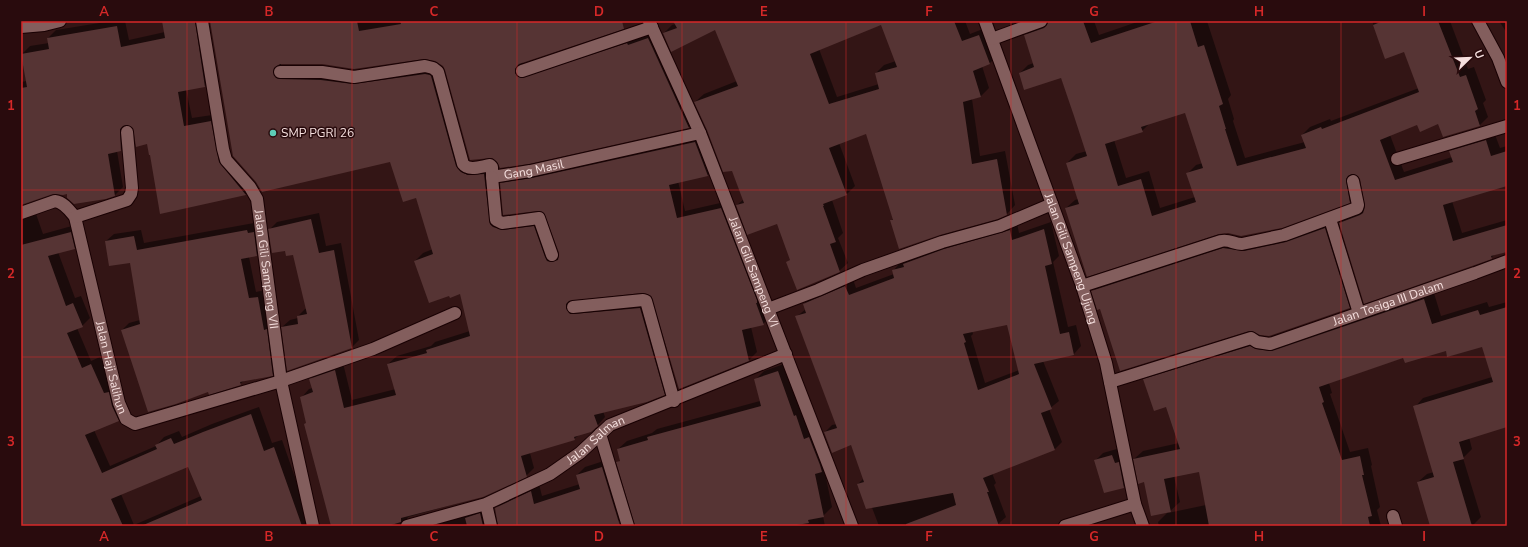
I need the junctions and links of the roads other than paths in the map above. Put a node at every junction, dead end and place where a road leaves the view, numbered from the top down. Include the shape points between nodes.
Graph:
1 (60, 21) edge
2 (202, 21) edge
3 (985, 21) edge
4 (1041, 21) edge
5 (1478, 21) edge
6 (651, 24) edge
7 (21, 27) edge
8 (992, 39) junction
9 (1503, 56) edge
10 (522, 71) dead end
11 (280, 72) dead end
12 (1507, 82) edge
13 (1507, 126) edge
14 (127, 132) dead end
15 (700, 133) junction
16 (1397, 159) dead end
17 (492, 177) junction
18 (1353, 181) dead end
19 (1052, 204) junction
20 (21, 213) edge
21 (76, 217) junction
22 (1330, 218) junction
23 (552, 255) dead end
24 (1507, 261) edge
25 (1082, 286) junction
26 (573, 307) dead end
27 (768, 309) junction
28 (455, 313) dead end
29 (1359, 313) junction
30 (786, 354) junction
31 (282, 381) junction
32 (1110, 382) junction
33 (674, 401) junction
34 (600, 434) junction
35 (486, 504) junction
36 (1135, 504) junction
37 (313, 526) edge
38 (407, 526) edge
39 (491, 526) edge
40 (628, 526) edge
41 (852, 526) edge
42 (1065, 526) edge
43 (1143, 526) edge

1 - 7 street
2 - 31 street, Jalan Gili Sampeng VII via 224,154 226,160 250,187 256,199
3 - 8 street, Jalan Gili Sampeng Ujung
4 - 8 street
5 - 9 street
6 - 10 street
6 - 15 street, Jalan Gili Sampeng VI
8 - 19 street, Jalan Gili Sampeng Ujung
9 - 12 street
11 - 17 street, Gang Masil via 322,72 354,77 424,66 433,68 438,72 463,164 466,168 490,165
13 - 16 street
14 - 21 street via 132,188 127,200
15 - 17 street, Gang Masil via 530,172
15 - 27 street, Jalan Gili Sampeng VI
17 - 23 street via 496,220 502,223 538,218
18 - 22 street via 1357,208
19 - 25 street, Jalan Gili Sampeng Ujung
19 - 27 street via 1000,226 942,242 864,270
20 - 21 street via 55,201 66,206
21 - 31 street, Jalan Haji Salihun via 119,403 126,419 135,424
22 - 25 street via 1284,235 1242,244 1221,241
22 - 29 street
24 - 29 street, Jalan Tosiga III Dalam
25 - 32 street, Jalan Gili Sampeng Ujung
26 - 33 street via 646,301
27 - 30 street, Jalan Gili Sampeng VI
28 - 31 street, Jalan Haji Salihun via 373,350
29 - 32 street, Jalan Tosiga III Dalam via 1270,344 1257,342 1251,338
30 - 33 street, Jalan Salman
30 - 41 street, Jalan Gili Sampeng VI
31 - 37 street, Jalan Gili Sampeng VII
32 - 36 street, Jalan Gili Sampeng Ujung
33 - 34 street, Jalan Salman via 610,425
34 - 35 street, Jalan Salman via 550,474
34 - 40 street
35 - 38 street, Jalan Salman
35 - 39 street
36 - 42 street
36 - 43 street, Jalan Gili Sampeng Ujung

